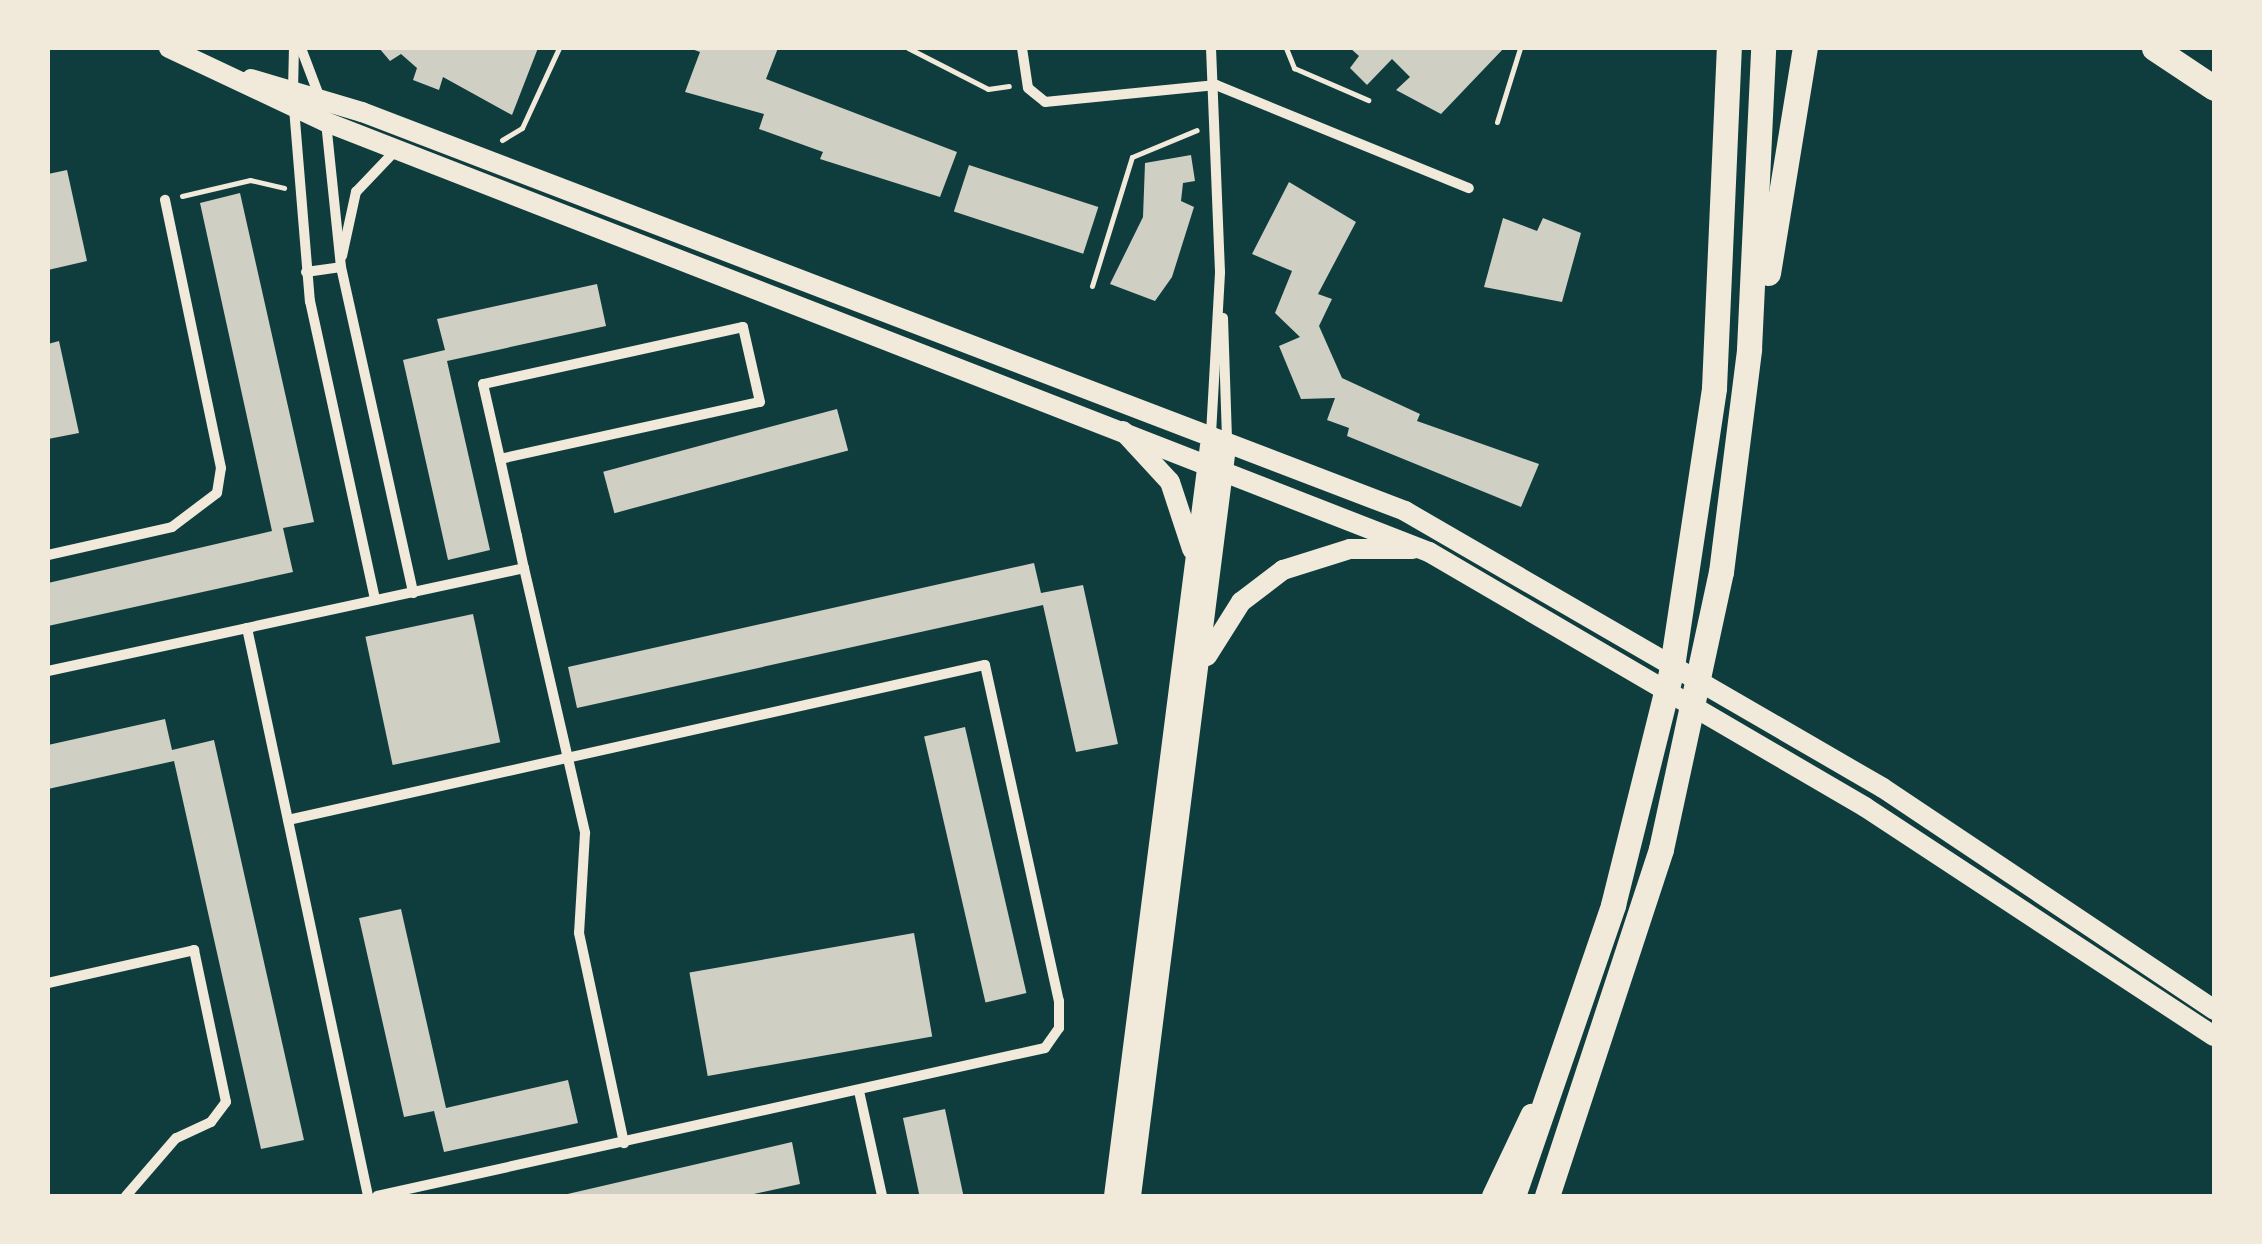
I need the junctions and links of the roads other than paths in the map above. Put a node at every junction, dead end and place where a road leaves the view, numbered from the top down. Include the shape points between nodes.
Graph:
1 (170, 48) edge
2 (297, 48) edge
3 (1022, 48) edge
4 (1211, 48) edge
5 (1730, 48) edge
6 (1763, 48) edge
7 (1805, 48) edge
8 (2154, 48) edge
9 (1216, 85) junction
10 (2214, 88) edge
11 (320, 96) junction
12 (294, 99) junction
13 (326, 122) junction
14 (396, 150) junction
15 (1469, 188) dead end
16 (165, 200) road end
17 (341, 267) junction
18 (306, 272) junction
19 (1220, 272) junction
20 (1110, 420) junction
21 (1219, 437) junction
22 (1739, 445) junction
23 (500, 460) junction
24 (1216, 462) junction
25 (1429, 552) junction
26 (48, 554) edge
27 (524, 568) junction
28 (1194, 579) junction
29 (413, 592) junction
30 (376, 600) junction
31 (247, 628) junction
32 (48, 671) edge
33 (1197, 682) junction
34 (566, 759) junction
35 (288, 820) junction
36 (48, 983) edge
37 (2214, 1010) edge
38 (1578, 1018) junction
39 (2214, 1036) edge
40 (858, 1091) junction
41 (624, 1142) junction
42 (1117, 1194) edge
43 (126, 1196) edge
44 (368, 1196) edge
45 (377, 1196) edge
46 (882, 1196) edge
47 (1492, 1196) edge
48 (1513, 1196) edge
49 (1547, 1196) edge

1 - 12 main road
2 - 11 street
2 - 12 street
3 - 9 street via 1027,82 1055,104
4 - 9 street
5 - 38 highway via 1719,321 1700,504 1650,768
6 - 22 highway
7 - 22 highway
8 - 10 highway
9 - 15 street
9 - 19 street
11 - 12 main road
11 - 13 street
11 - 21 main road
12 - 13 main road
12 - 18 street
13 - 14 main road
13 - 17 street
14 - 17 street via 356,192
14 - 20 main road
16 - 26 street via 221,468 217,492 172,527
17 - 18 street
17 - 29 street
18 - 30 street
19 - 21 street
19 - 21 street
20 - 24 main road
20 - 28 main road via 1149,454 1177,496
21 - 24 main road
21 - 37 main road via 1405,511 1612,630 1760,716
22 - 49 highway via 1662,849
23 - 23 street via 484,384 743,327 760,402
23 - 27 street
24 - 25 main road
24 - 28 main road
24 - 33 main road
25 - 33 main road via 1350,549 1283,570 1231,614
25 - 39 main road via 1756,744
27 - 29 street
27 - 34 street
28 - 42 main road
29 - 30 street
30 - 31 street
31 - 32 street
31 - 35 street
33 - 42 main road
34 - 35 street
34 - 40 street via 986,665 1059,1028 1033,1053
34 - 41 street via 586,849 579,933
35 - 44 street
36 - 43 street via 194,950 226,1102 211,1122 176,1138
38 - 47 main road
38 - 48 highway
40 - 41 street
40 - 46 street
41 - 45 street

